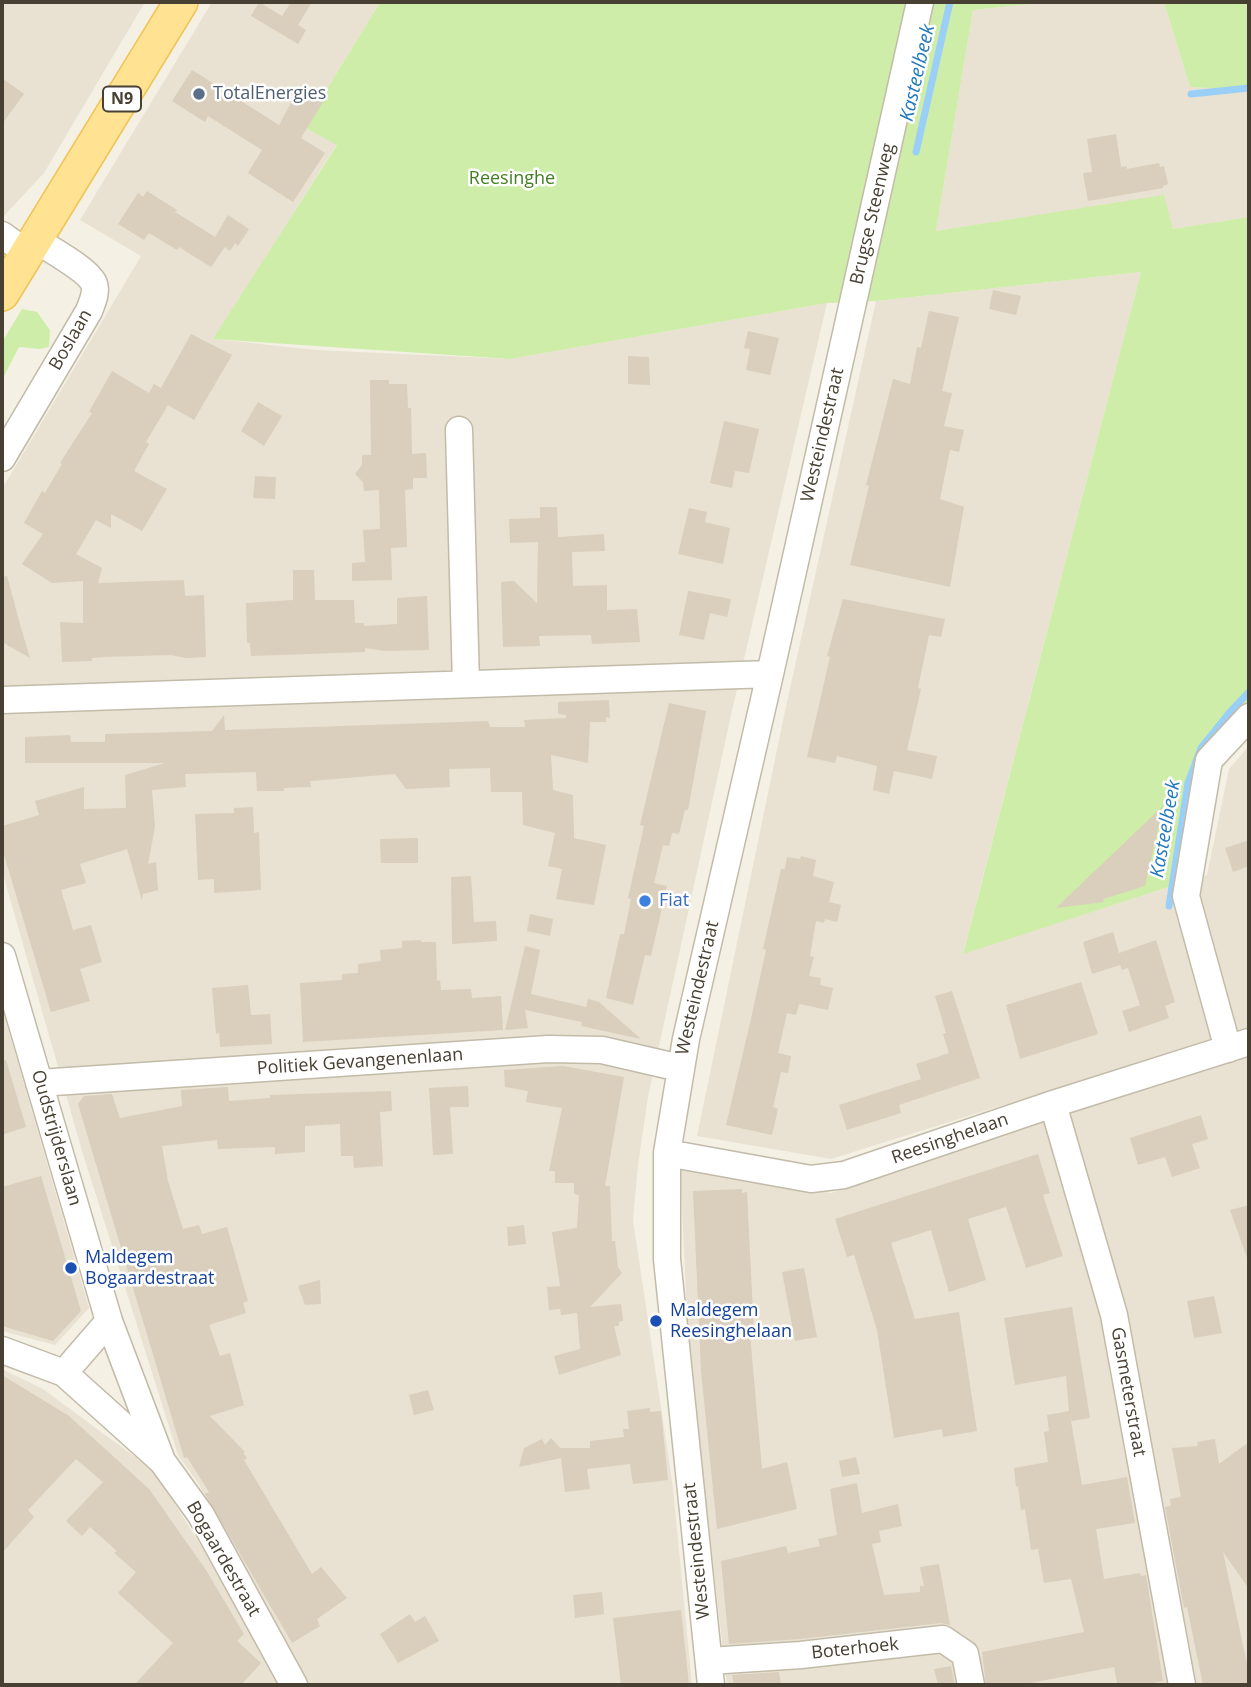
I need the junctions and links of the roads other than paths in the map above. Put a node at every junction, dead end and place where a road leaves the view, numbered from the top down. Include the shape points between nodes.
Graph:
1 (181, 2) edge
2 (920, 2) edge
3 (22, 242) edge
4 (2, 293) edge
5 (853, 303) joint
6 (459, 430) dead end
7 (2, 458) edge
8 (770, 674) junction
9 (466, 684) junction
10 (2, 699) edge
11 (1249, 717) edge
12 (2, 956) edge
13 (1239, 1046) edge
14 (680, 1069) junction
15 (39, 1083) junction
16 (1053, 1104) junction
17 (667, 1153) junction
18 (109, 1321) junction
19 (2, 1350) edge
20 (64, 1373) junction
21 (162, 1461) junction
22 (710, 1673) edge
23 (294, 1685) edge
24 (971, 1685) edge
25 (1179, 1685) edge

1 - 3 main road, N9
2 - 5 street, Brugse Steenweg
3 - 4 main road, N9
3 - 7 street, Boslaan via 88,275 94,296
5 - 8 street, Westeindestraat
6 - 9 street
8 - 9 street
8 - 14 street, Westeindestraat
9 - 10 street
11 - 13 street, Reesinghelaan via 1209,761 1186,896
12 - 15 street, Oudstrijderslaan
13 - 16 street, Reesinghelaan
14 - 15 street, Politiek Gevangenenlaan via 602,1050 548,1049
14 - 17 street, Westeindestraat
15 - 18 street, Oudstrijderslaan
16 - 17 street, Reesinghelaan via 844,1175 822,1178 792,1177
16 - 25 street, Gasmeterstraat via 1114,1315
17 - 22 street, Westeindestraat via 667,1259
18 - 20 street
18 - 21 street, Oudstrijderslaan
19 - 20 street, Bogaardestraat
20 - 21 street, Bogaardestraat
21 - 23 street, Bogaardestraat via 201,1515
22 - 24 street, Boterhoek via 801,1655 943,1639 965,1654

